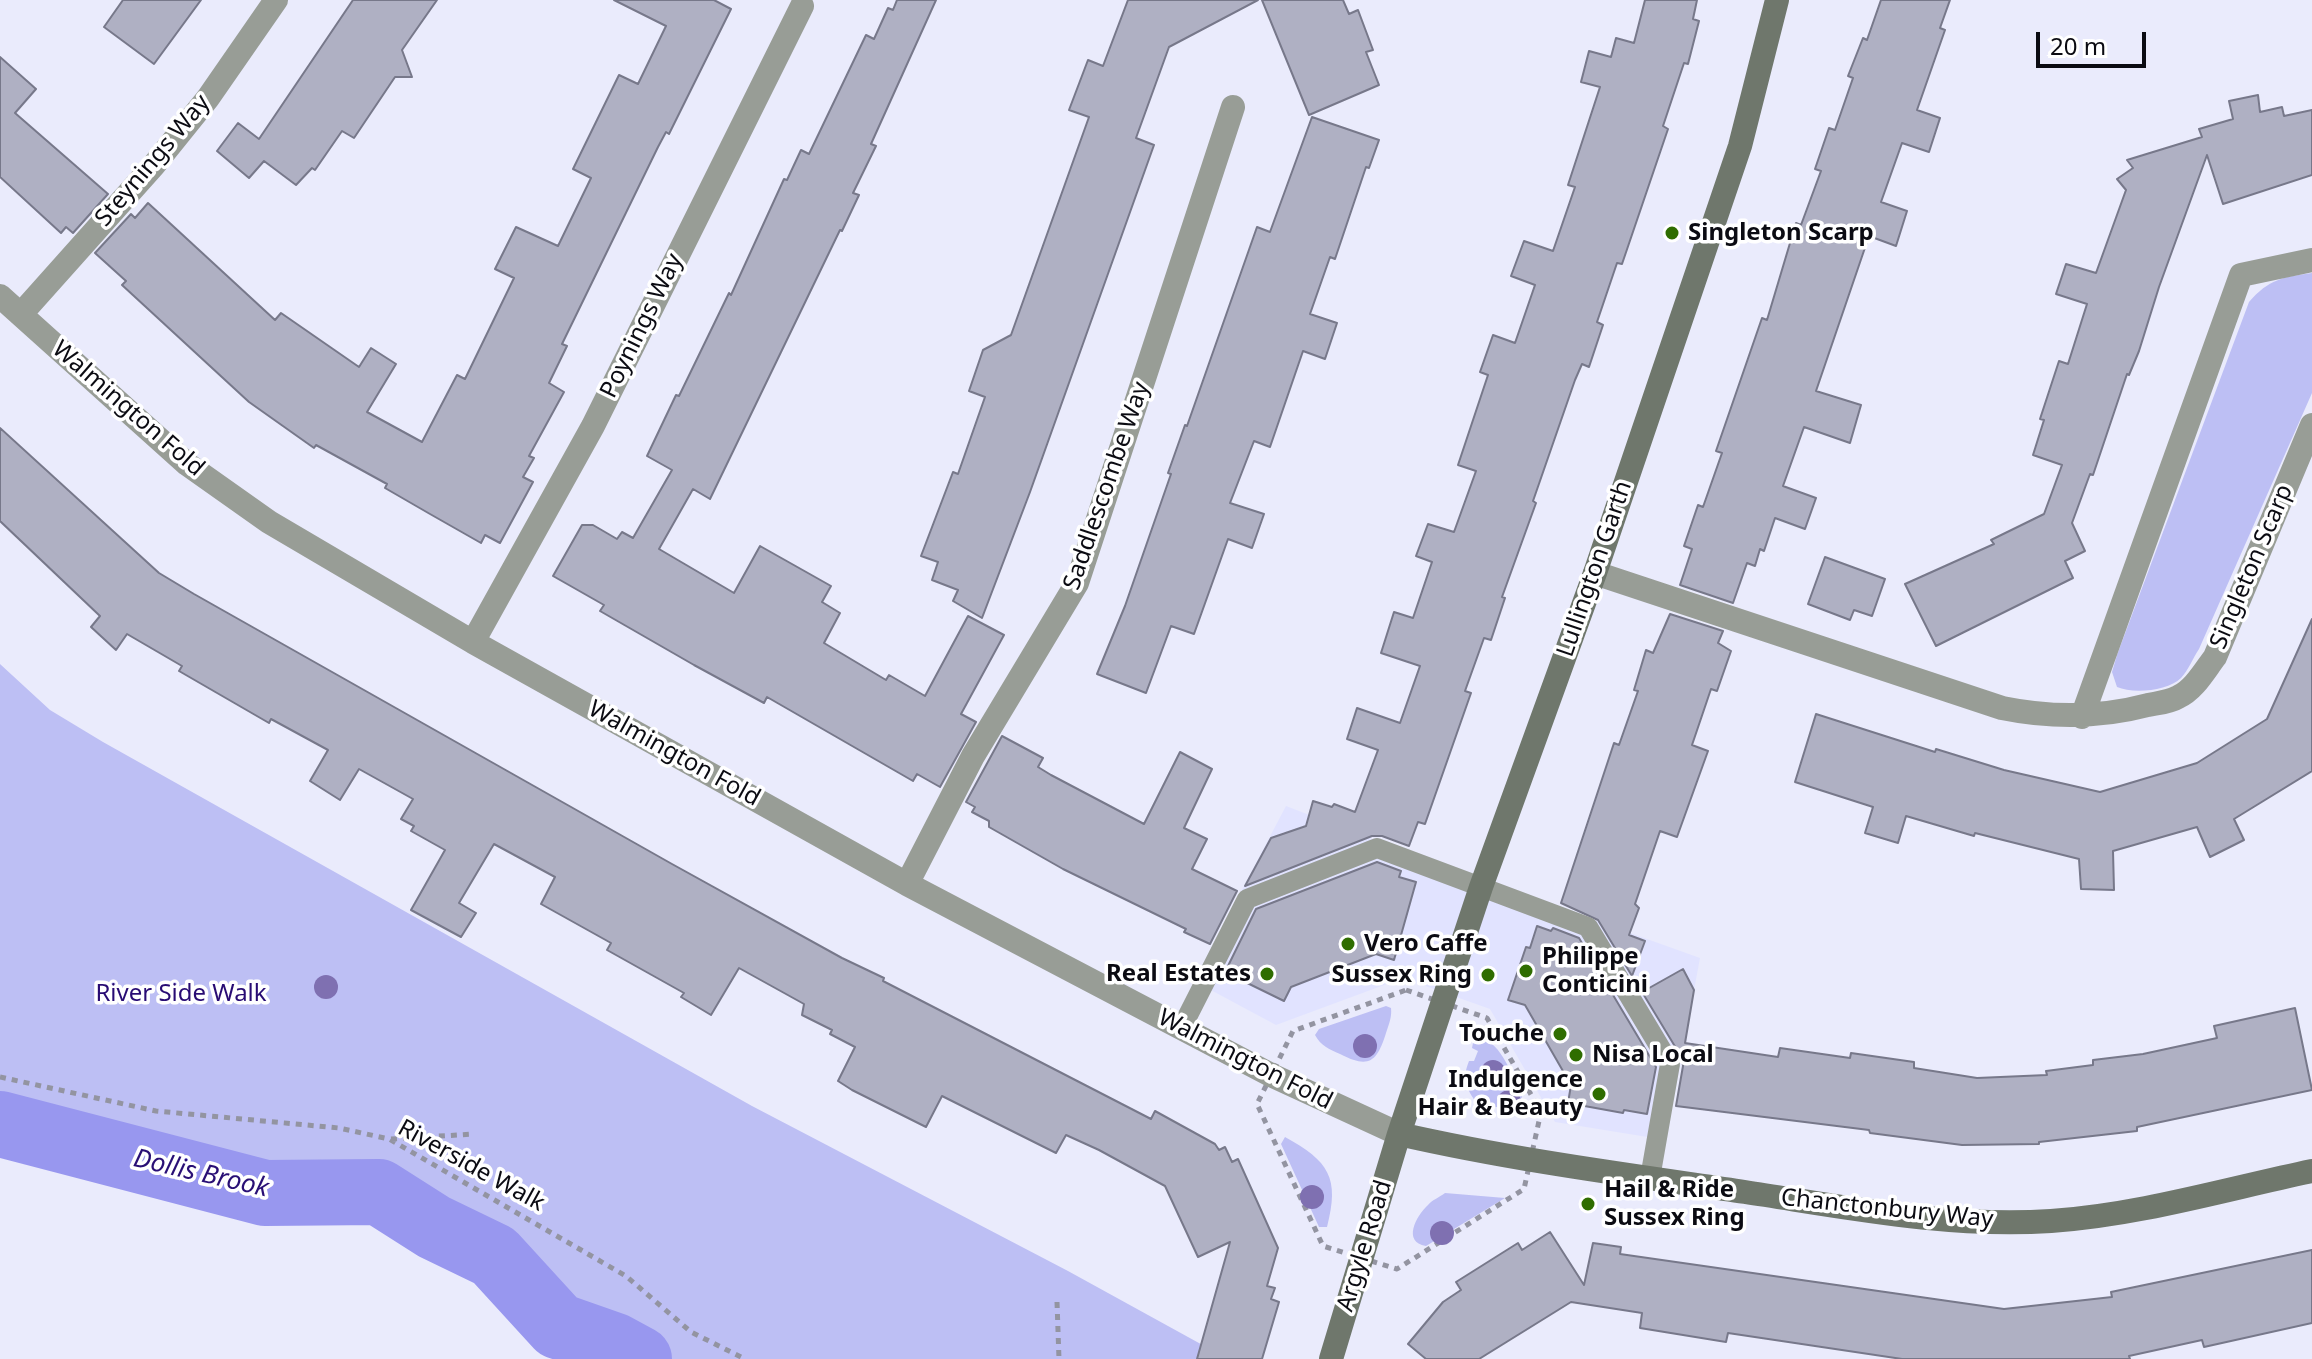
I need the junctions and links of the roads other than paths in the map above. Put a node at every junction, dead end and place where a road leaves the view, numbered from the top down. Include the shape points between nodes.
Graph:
1 (276, 0) edge
2 (1777, 0) edge
3 (802, 6) dead end
4 (1233, 107) dead end
5 (2312, 260) edge
6 (0, 296) edge
7 (21, 314) junction
8 (2312, 425) edge
9 (1595, 573) junction
10 (473, 642) junction
11 (2082, 717) junction
12 (907, 884) junction
13 (1481, 887) junction
14 (1181, 1029) junction
15 (1399, 1134) junction
16 (2312, 1171) edge
17 (1650, 1178) junction
18 (1331, 1359) edge

1 - 7 street, Steynings Way via 154,165
2 - 9 street, Lullington Garth via 1740,146
3 - 10 street, Poynings Way via 593,426
4 - 12 street, Saddlescombe Way via 1077,583 973,756
5 - 11 street via 2241,275
6 - 7 street, Walmington Fold
7 - 10 street, Walmington Fold via 187,464 269,522
8 - 11 street, Singleton Scarp via 2215,657 2200,678 2179,697
9 - 11 street, Singleton Scarp via 2002,708
9 - 13 street, Lullington Garth
10 - 12 street, Walmington Fold
12 - 14 street, Walmington Fold
13 - 14 lane via 1377,848 1247,899
13 - 15 street, Lullington Garth
13 - 17 lane via 1588,927 1670,1064
14 - 15 street, Walmington Fold
15 - 17 street
15 - 18 street, Argyle Road
16 - 17 street, Chanctonbury Way via 2103,1215 2010,1222 1851,1208

